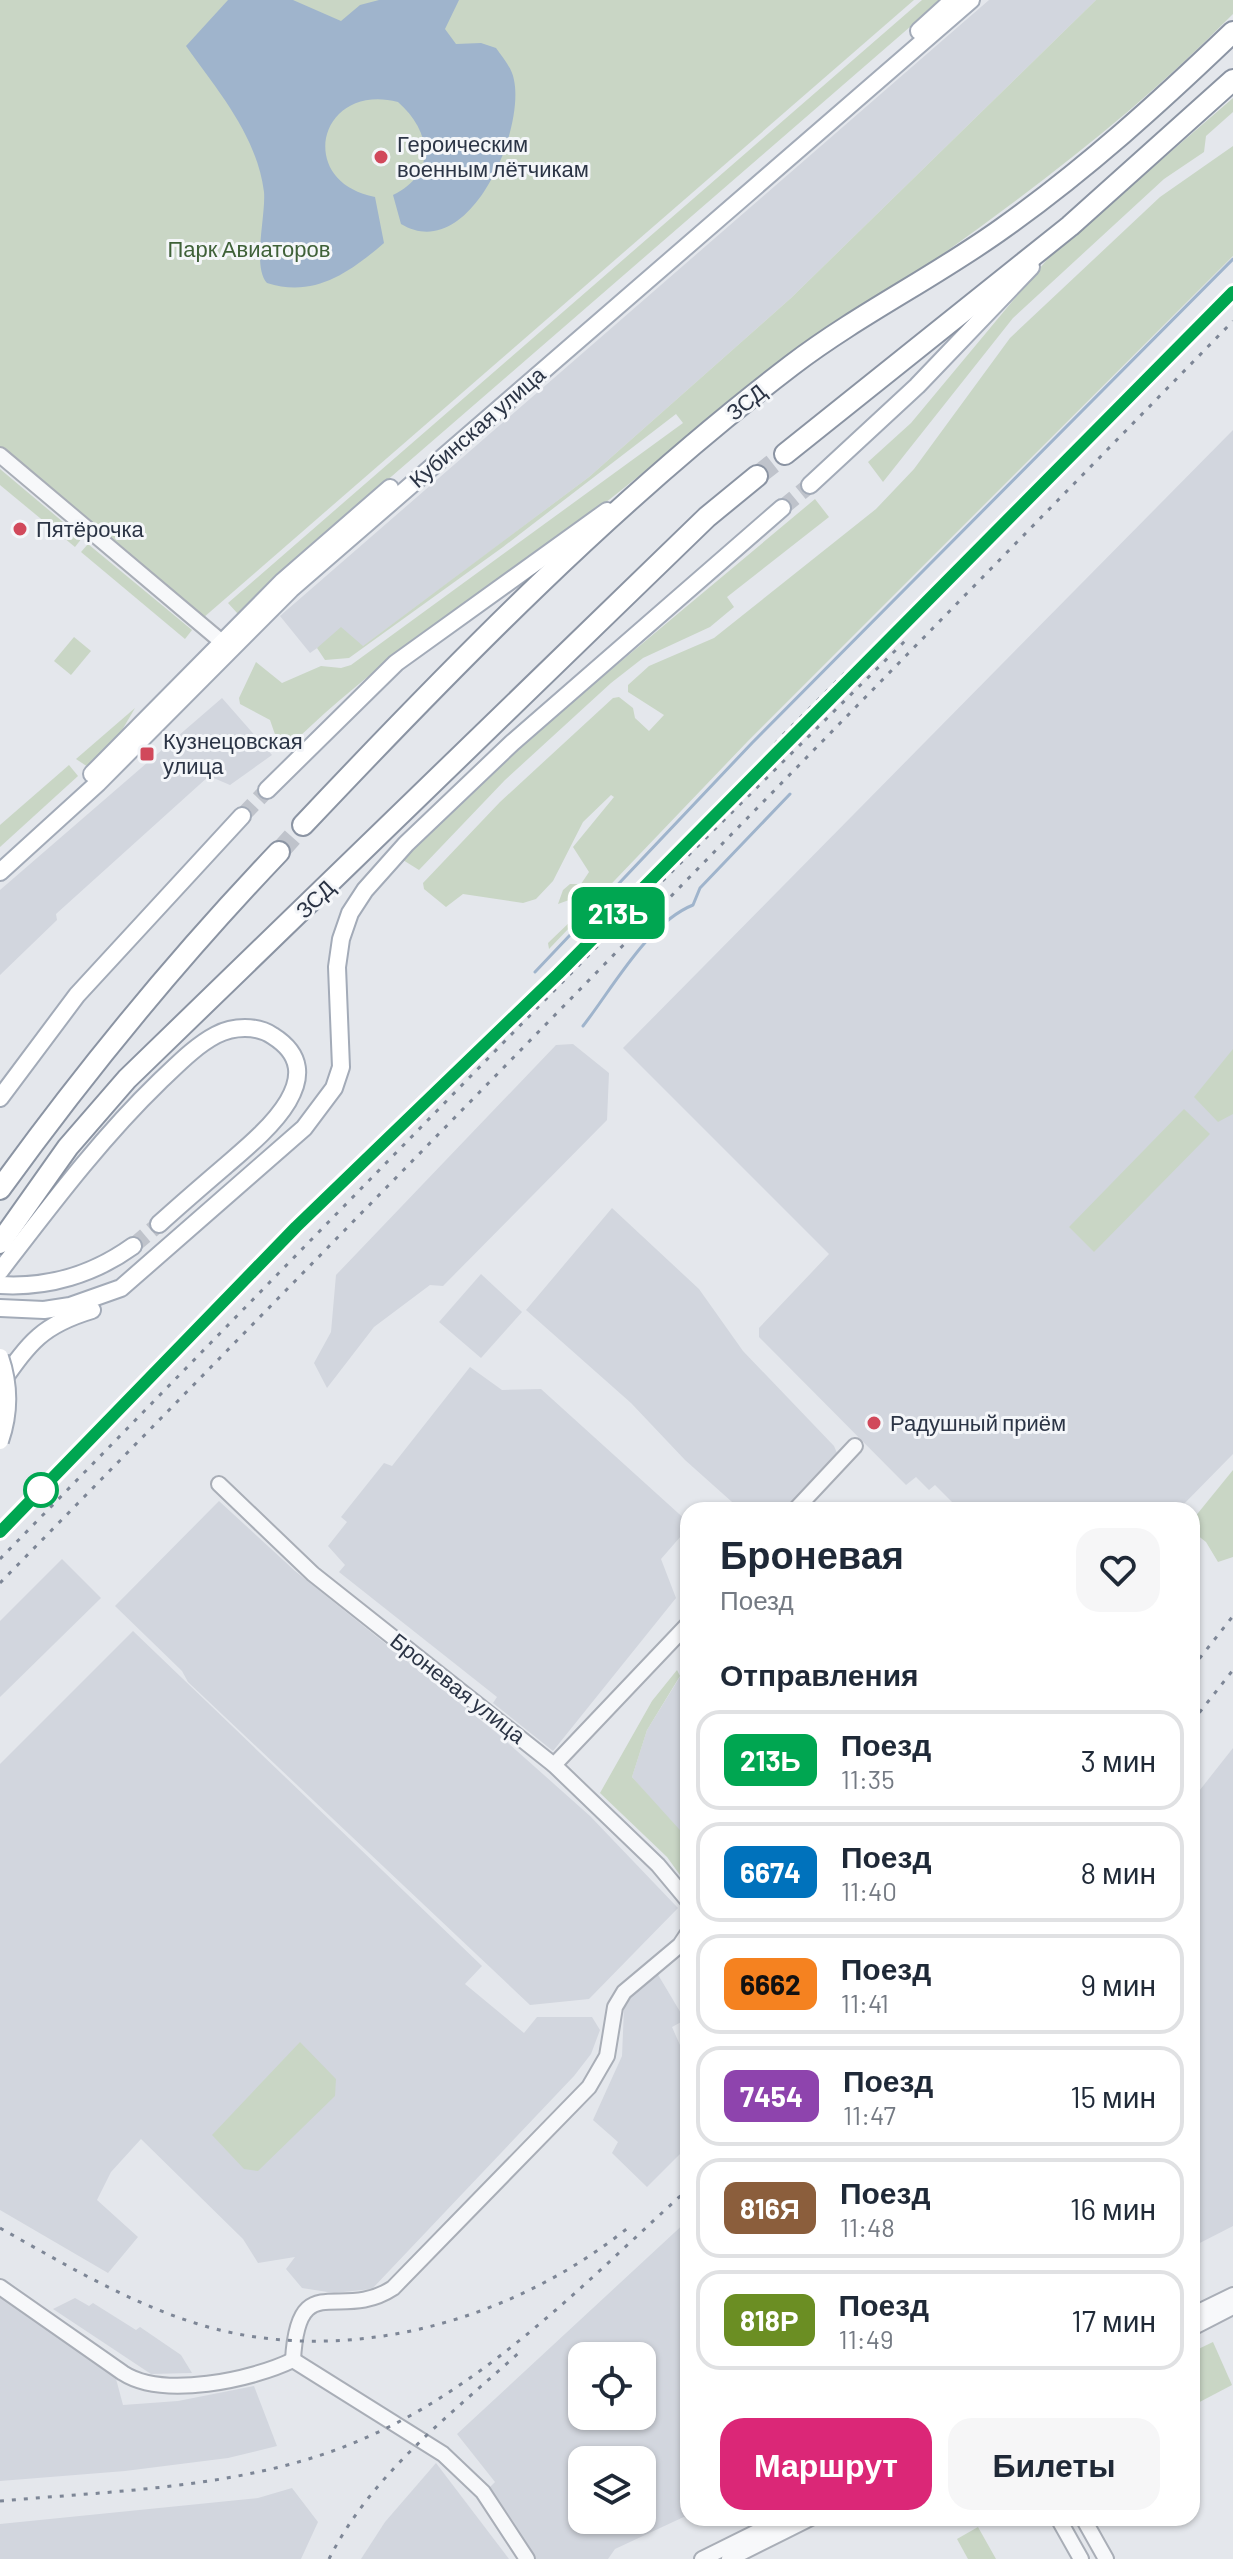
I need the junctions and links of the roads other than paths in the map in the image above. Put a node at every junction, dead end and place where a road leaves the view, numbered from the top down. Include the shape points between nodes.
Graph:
1 (953, 0) edge
2 (971, 0) edge
3 (1233, 32) edge
4 (1233, 80) edge
5 (1070, 226) junction
6 (785, 454) tunnel mouth
7 (0, 455) edge
8 (663, 470) junction
9 (757, 476) tunnel mouth
10 (810, 485) tunnel mouth
11 (782, 508) tunnel mouth
12 (226, 646) junction
13 (267, 790) tunnel mouth
14 (242, 816) tunnel mouth
15 (303, 825) tunnel mouth
16 (279, 852) tunnel mouth
17 (0, 857) edge
18 (0, 872) edge
19 (0, 1098) edge
20 (283, 1147) junction
21 (25, 1154) junction
22 (0, 1172) edge
23 (0, 1189) edge
24 (159, 1224) tunnel mouth
25 (0, 1243) edge
26 (133, 1246) tunnel mouth
27 (0, 1271) edge
28 (0, 1285) edge
29 (0, 1308) edge
30 (0, 1357) edge
31 (0, 1384) edge
32 (0, 1441) edge
33 (855, 1446) dead end
34 (219, 1484) dead end
35 (802, 1502) edge
36 (680, 1632) edge
37 (554, 1765) junction
38 (680, 1891) edge
39 (680, 1945) edge
40 (0, 2287) edge
41 (1233, 2295) edge
42 (1233, 2307) edge
43 (1200, 2311) edge
44 (1200, 2324) edge
45 (293, 2360) junction
46 (769, 2526) edge
47 (795, 2526) edge
48 (1062, 2526) edge
49 (1087, 2526) edge
50 (527, 2559) edge
51 (704, 2559) edge
52 (729, 2559) edge
53 (1081, 2559) edge
54 (1106, 2559) edge

1 - 12 main road, Кубинская улица via 283,581
2 - 12 main road, Кубинская улица
3 - 8 highway, ЗСД via 1157,105 1004,227 794,364
4 - 5 highway
5 - 6 highway
5 - 10 main road via 917,386
7 - 12 street
8 - 13 main road via 396,663
8 - 15 highway, ЗСД via 551,572
9 - 25 highway, ЗСД via 707,517 170,1035 68,1147
11 - 20 main road via 512,743 365,890 350,913 337,967 341,1067 320,1110
12 - 17 main road, Кубинская улица
12 - 18 main road, Кубинская улица via 98,783
14 - 19 main road via 77,995
16 - 21 highway via 205,929 104,1049
20 - 29 main road via 121,1288 70,1306
20 - 31 main road via 134,1287 49,1326 24,1349
21 - 22 main road
21 - 23 highway
24 - 27 main road via 286,1106 296,1070 284,1044 254,1028 216,1035 149,1092 87,1160
26 - 28 main road via 66,1279
30 - 32 main road, bridge via 8,1411
33 - 35 street
34 - 37 street, Броневая улица via 313,1574
36 - 37 street
37 - 38 street, Броневая улица
39 - 45 street via 624,1992 615,2007 602,2066 568,2110 393,2288 374,2298 311,2304 302,2312
40 - 45 street via 144,2383 221,2381
41 - 43 street
42 - 44 street
45 - 50 street via 398,2423 462,2470 504,2519
46 - 51 street
47 - 52 street
48 - 53 street
49 - 54 street

